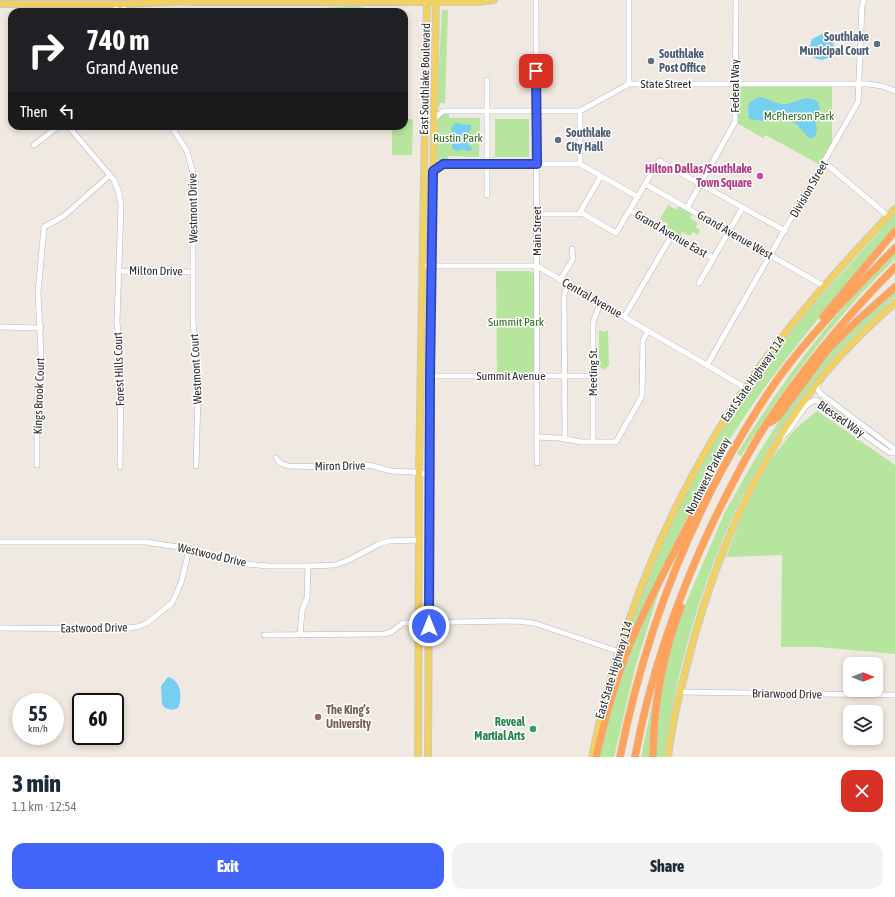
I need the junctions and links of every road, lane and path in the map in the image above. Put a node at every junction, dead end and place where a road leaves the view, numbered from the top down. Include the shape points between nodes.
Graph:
1 (202, 0) edge
2 (494, 0) edge
3 (536, 0) edge
4 (629, 0) edge
5 (736, 0) edge
6 (864, 0) edge
7 (255, 1) edge
8 (310, 1) edge
9 (427, 1) edge
10 (436, 1) edge
11 (37, 2) edge
12 (189, 2) junction
13 (0, 4) edge
14 (116, 4) junction
15 (124, 4) junction
16 (116, 8) edge
17 (124, 8) edge
18 (487, 80) dead end
19 (629, 84) junction
20 (735, 84) junction
21 (860, 84) junction
22 (895, 91) edge
23 (434, 101) junction
24 (443, 111) junction
25 (487, 111) junction
26 (537, 111) junction
27 (580, 111) junction
28 (434, 119) junction
29 (54, 130) edge
30 (71, 130) edge
31 (174, 130) edge
32 (34, 145) dead end
33 (433, 156) junction
34 (824, 162) junction
35 (443, 164) junction
36 (537, 164) junction
37 (580, 164) junction
38 (487, 165) junction
39 (433, 171) junction
40 (110, 175) junction
41 (601, 176) junction
42 (646, 184) junction
43 (700, 184) junction
44 (488, 195) dead end
45 (638, 197) junction
46 (742, 207) junction
47 (687, 208) junction
48 (895, 209) edge
49 (630, 210) junction
50 (580, 212) junction
51 (537, 214) junction
52 (888, 216) junction
53 (785, 231) junction
54 (895, 231) edge
55 (728, 232) junction
56 (672, 234) junction
57 (895, 248) edge
58 (572, 249) dead end
59 (770, 256) junction
60 (713, 258) junction
61 (422, 266) junction
62 (432, 266) junction
63 (537, 266) junction
64 (895, 267) edge
65 (119, 271) junction
66 (193, 272) junction
67 (560, 280) junction
68 (699, 283) dead end
69 (568, 284) junction
70 (824, 286) junction
71 (895, 287) edge
72 (600, 303) junction
73 (895, 303) edge
74 (624, 317) junction
75 (0, 327) edge
76 (41, 328) junction
77 (648, 331) junction
78 (813, 334) junction
79 (707, 365) junction
80 (430, 376) junction
81 (537, 376) junction
82 (564, 376) junction
83 (593, 376) junction
84 (818, 382) junction
85 (746, 388) junction
86 (765, 426) junction
87 (537, 437) junction
88 (565, 439) junction
89 (778, 440) junction
90 (593, 442) junction
91 (895, 453) edge
92 (276, 458) dead end
93 (537, 462) dead end
94 (37, 465) dead end
95 (196, 466) dead end
96 (120, 467) dead end
97 (419, 473) junction
98 (430, 475) junction
99 (712, 490) junction
100 (419, 540) junction
101 (0, 542) edge
102 (189, 550) junction
103 (308, 566) junction
104 (686, 580) junction
105 (419, 622) junction
106 (429, 622) junction
107 (0, 628) edge
108 (264, 635) dead end
109 (300, 635) junction
110 (617, 651) junction
111 (680, 692) junction
112 (895, 695) edge
113 (418, 757) edge
114 (428, 757) edge
115 (592, 757) edge
116 (596, 757) edge
117 (620, 757) edge
118 (634, 757) edge
119 (653, 757) edge
120 (668, 757) edge

1 - 12 main road
2 - 10 main road
3 - 26 street, Main Street
4 - 19 street
5 - 20 street, Federal Way
6 - 21 street, Division Street
7 - 8 main road
7 - 12 main road
8 - 9 main road
9 - 10 main road
9 - 61 main road, East Southlake Boulevard
10 - 23 main road, East Southlake Boulevard
11 - 13 main road
11 - 14 main road
12 - 15 main road
14 - 15 main road
14 - 16 street
15 - 17 street
18 - 25 street
19 - 20 street, State Street
19 - 27 street, State Street
20 - 21 street, State Street
20 - 43 street, Federal Way via 734,126
21 - 22 street, State Street via 882,86
21 - 34 street, Division Street via 858,102
23 - 24 street
23 - 28 main road, East Southlake Boulevard
24 - 25 street, State Street
24 - 28 street
25 - 26 street, State Street
25 - 38 street
26 - 27 street, State Street
26 - 36 street, Main Street
27 - 37 street
28 - 33 main road, East Southlake Boulevard
29 - 32 street
30 - 40 street, Forest Hills Court
31 - 66 street, Westmont Drive via 192,166
33 - 35 street
33 - 39 main road, East Southlake Boulevard
34 - 52 street
34 - 53 street, Division Street
35 - 38 street
35 - 39 street
36 - 37 street
36 - 38 street
36 - 51 street, Main Street
37 - 41 street
38 - 44 street
39 - 62 main road, East Southlake Boulevard
40 - 65 street, Forest Hills Court via 117,186 120,206
40 - 76 street, Kings Brook Court via 64,216 44,227 38,293
41 - 45 street
41 - 50 street
42 - 43 street via 659,161
42 - 45 street
42 - 47 street, Grand Avenue West
43 - 46 street via 706,185
43 - 47 street, Federal Way
45 - 49 street
46 - 53 street
46 - 55 street
47 - 55 street, Grand Avenue West
48 - 52 main road, East State Highway 114
49 - 50 street via 616,233
49 - 56 street, Grand Avenue East
50 - 51 street
51 - 63 street, Main Street
52 - 70 main road, East State Highway 114
53 - 59 street, Division Street
54 - 78 highway via 815,326
55 - 59 street, Grand Avenue West
55 - 60 street
56 - 60 street, Grand Avenue East
56 - 74 street
57 - 78 highway, Northwest Parkway
58 - 67 street via 573,259
59 - 70 street, Grand Avenue West
59 - 79 street, Division Street
60 - 68 street
61 - 62 street
61 - 97 main road, East Southlake Boulevard
62 - 63 street
62 - 80 main road, East Southlake Boulevard
63 - 67 street, Central Avenue
63 - 81 street, Main Street
64 - 86 highway via 840,326
65 - 66 street, Milton Drive
65 - 96 street, Forest Hills Court via 117,322 121,368
66 - 95 street, Westmont Court via 198,398
67 - 69 street, Central Avenue
69 - 72 street, Central Avenue
69 - 82 street via 564,295
70 - 85 main road, East State Highway 114 via 780,339
71 - 86 highway via 830,348 778,417
72 - 74 street, Central Avenue
72 - 83 street, Meeting St. via 593,323
73 - 84 main road via 840,356
74 - 77 street, Central Avenue
75 - 76 street
76 - 94 street, Kings Brook Court via 37,392
77 - 79 street, Central Avenue
77 - 90 street via 643,340 643,392 640,400 616,442
78 - 99 highway, Northwest Parkway via 764,400 738,441
79 - 85 street, Central Avenue
80 - 81 street, Summit Avenue
80 - 98 main road, East Southlake Boulevard
81 - 82 street, Summit Avenue
81 - 87 street, Main Street
82 - 83 street, Summit Avenue
82 - 88 street
83 - 90 street, Meeting St.
84 - 89 main road
84 - 91 street, Blessed Way via 817,389 821,394 893,448
85 - 110 main road, East State Highway 114 via 713,437 660,540
86 - 104 highway via 720,508
87 - 88 street
87 - 93 street, Main Street
88 - 90 street
89 - 91 street, Blessed Way via 786,435 807,404 816,400 890,453
89 - 111 main road via 726,545 704,604
92 - 97 street, Miron Drive via 288,466 369,464 390,471
97 - 98 street, Miron Drive
97 - 100 main road, East Southlake Boulevard
98 - 106 main road, East Southlake Boulevard
99 - 116 highway via 702,497 654,591 630,645 608,709
99 - 117 highway, Northwest Parkway via 688,538 652,629
100 - 103 street, Westwood Drive via 389,541 358,557 337,564
100 - 105 main road, East Southlake Boulevard
101 - 102 street, Westwood Drive via 145,542
102 - 103 street, Westwood Drive via 236,563
102 - 107 street, Eastwood Drive via 181,583 172,603 137,627
103 - 109 street via 307,598 302,611
104 - 118 highway via 657,660
104 - 119 highway via 687,591 668,647 658,699
105 - 106 street
105 - 109 street via 403,623 384,634
105 - 113 main road, East Southlake Boulevard
106 - 110 street via 534,623
106 - 114 main road, East Southlake Boulevard
108 - 109 street
110 - 115 main road, East State Highway 114
111 - 112 street, Briarwood Drive
111 - 120 main road

